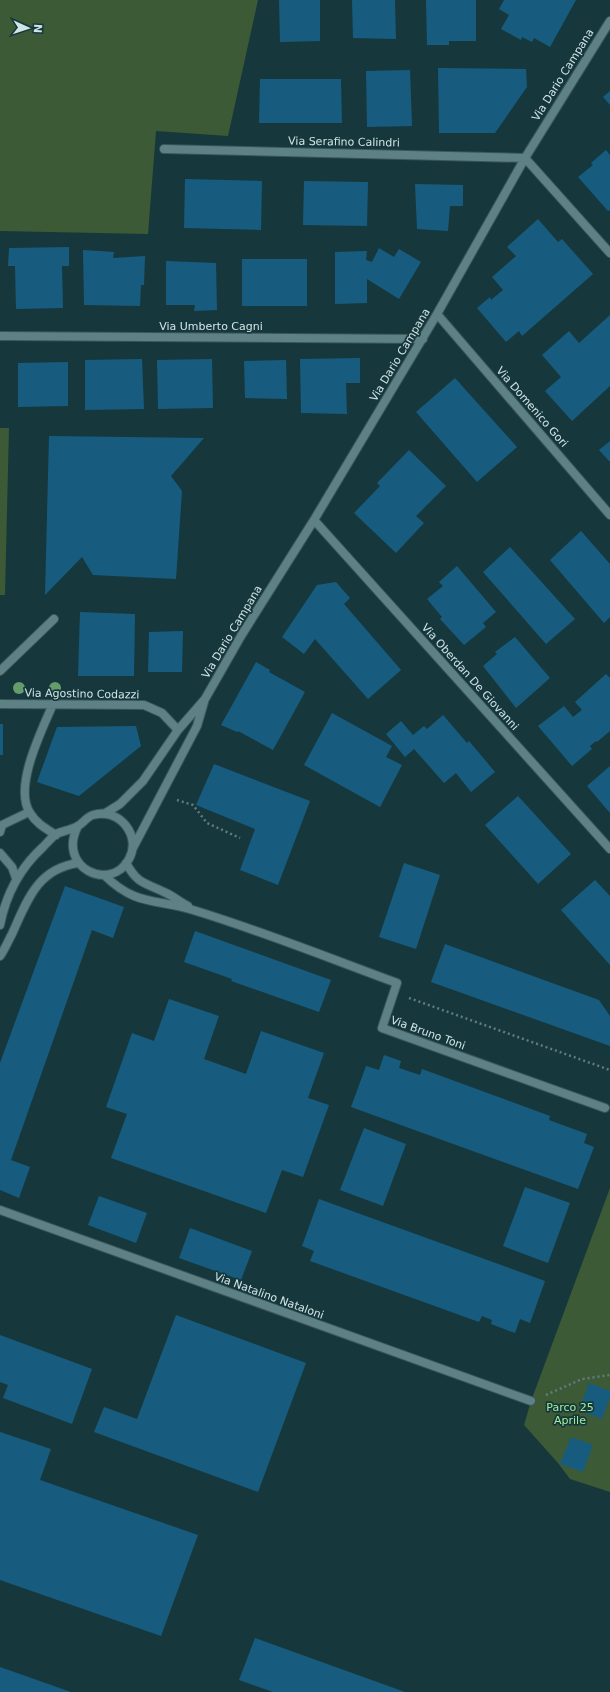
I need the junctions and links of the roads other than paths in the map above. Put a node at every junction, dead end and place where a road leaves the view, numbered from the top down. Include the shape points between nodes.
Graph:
1 (610, 21) edge
2 (164, 149) dead end
3 (525, 158) junction
4 (610, 253) edge
5 (437, 314) junction
6 (0, 336) edge
7 (422, 339) junction
8 (610, 515) edge
9 (314, 520) junction
10 (54, 619) dead end
11 (0, 670) edge
12 (205, 699) junction
13 (0, 704) edge
14 (53, 704) junction
15 (178, 730) junction
16 (29, 812) junction
17 (104, 814) junction
18 (78, 826) junction
19 (0, 832) edge
20 (56, 835) junction
21 (133, 849) junction
22 (610, 849) edge
23 (0, 853) edge
24 (78, 862) junction
25 (126, 863) junction
26 (104, 875) junction
27 (16, 878) junction
28 (192, 909) junction
29 (0, 924) edge
30 (0, 956) edge
31 (605, 1108) dead end
32 (0, 1210) edge
33 (531, 1401) road end

1 - 3 street, Via Dario Campana
2 - 3 street, Via Serafino Calindri
3 - 4 street
3 - 5 street, Via Dario Campana
5 - 7 street, Via Dario Campana
5 - 8 street, Via Domenico Gori
6 - 7 street, Via Umberto Cagni
7 - 9 street, Via Dario Campana
9 - 12 street, Via Dario Campana via 241,636
9 - 22 street, Via Oberdan De Giovanni
10 - 11 street
12 - 15 street, Via Dario Campana
12 - 21 street, Via Dario Campana via 197,726
13 - 14 street, Via Agostino Codazzi
14 - 15 street, Via Agostino Codazzi via 144,705 162,712
14 - 16 street via 32,754 24,797
15 - 17 street, Via Dario Campana via 143,781 120,804
16 - 19 street via 2,825
16 - 20 street via 38,824
17 - 18 street, Via Dario Campana via 85,819
17 - 21 street via 118,818 129,828
18 - 20 street, Via Dario Campana
18 - 24 street via 72,844
20 - 27 street, Via Dario Campana via 30,859
21 - 25 street, Via Dario Campana
23 - 27 street via 12,867
24 - 26 street via 94,874
24 - 30 street via 53,870 39,883 30,894
25 - 26 street via 114,872
25 - 28 street via 133,876
26 - 28 street via 117,887 133,896
27 - 29 street, Via Dario Campana via 4,906
28 - 31 street, Via Bruno Toni via 397,983 382,1028
32 - 33 street, Via Natalino Nataloni

